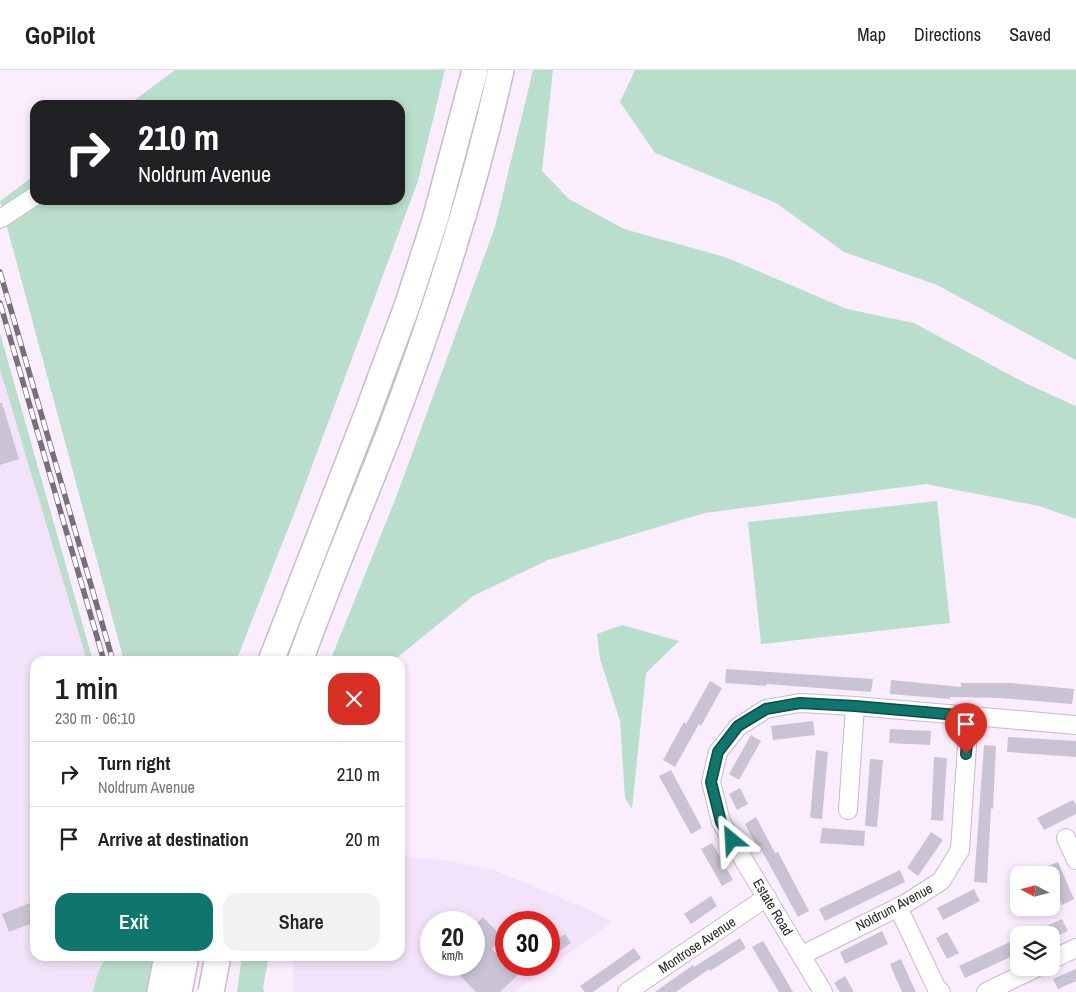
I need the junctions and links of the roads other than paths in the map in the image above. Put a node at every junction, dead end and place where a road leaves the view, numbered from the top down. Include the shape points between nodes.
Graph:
1 (475, 70) edge
2 (501, 70) edge
3 (30, 199) edge
4 (0, 219) edge
5 (435, 220) junction
6 (257, 656) edge
7 (273, 656) edge
8 (302, 656) edge
9 (855, 706) junction
10 (969, 716) junction
11 (1076, 725) edge
12 (848, 810) dead end
13 (1066, 838) dead end
14 (1076, 860) edge
15 (767, 897) junction
16 (898, 907) junction
17 (1076, 948) edge
18 (802, 955) junction
19 (1060, 956) edge
20 (217, 961) edge
21 (177, 970) edge
22 (1027, 976) edge
23 (1015, 986) edge
24 (160, 992) edge
25 (211, 992) edge
26 (627, 992) edge
27 (823, 992) edge
28 (940, 992) edge
29 (986, 992) edge

1 - 5 highway
2 - 8 highway via 461,223 433,312
3 - 4 street
5 - 6 highway
5 - 7 highway via 367,414
9 - 10 street, Estate Road
9 - 12 street
9 - 15 street, Estate Road via 800,703 766,709 738,726 718,752 711,782 721,822
10 - 11 street, Estate Road
10 - 16 street, Noldrum Avenue via 960,850 941,881
13 - 14 street
15 - 18 street, Estate Road
15 - 26 street, Montrose Avenue
16 - 18 street, Noldrum Avenue
16 - 28 street
17 - 19 street
18 - 27 street, Estate Road
20 - 25 highway, bridge
21 - 24 highway
22 - 23 street
23 - 29 street

